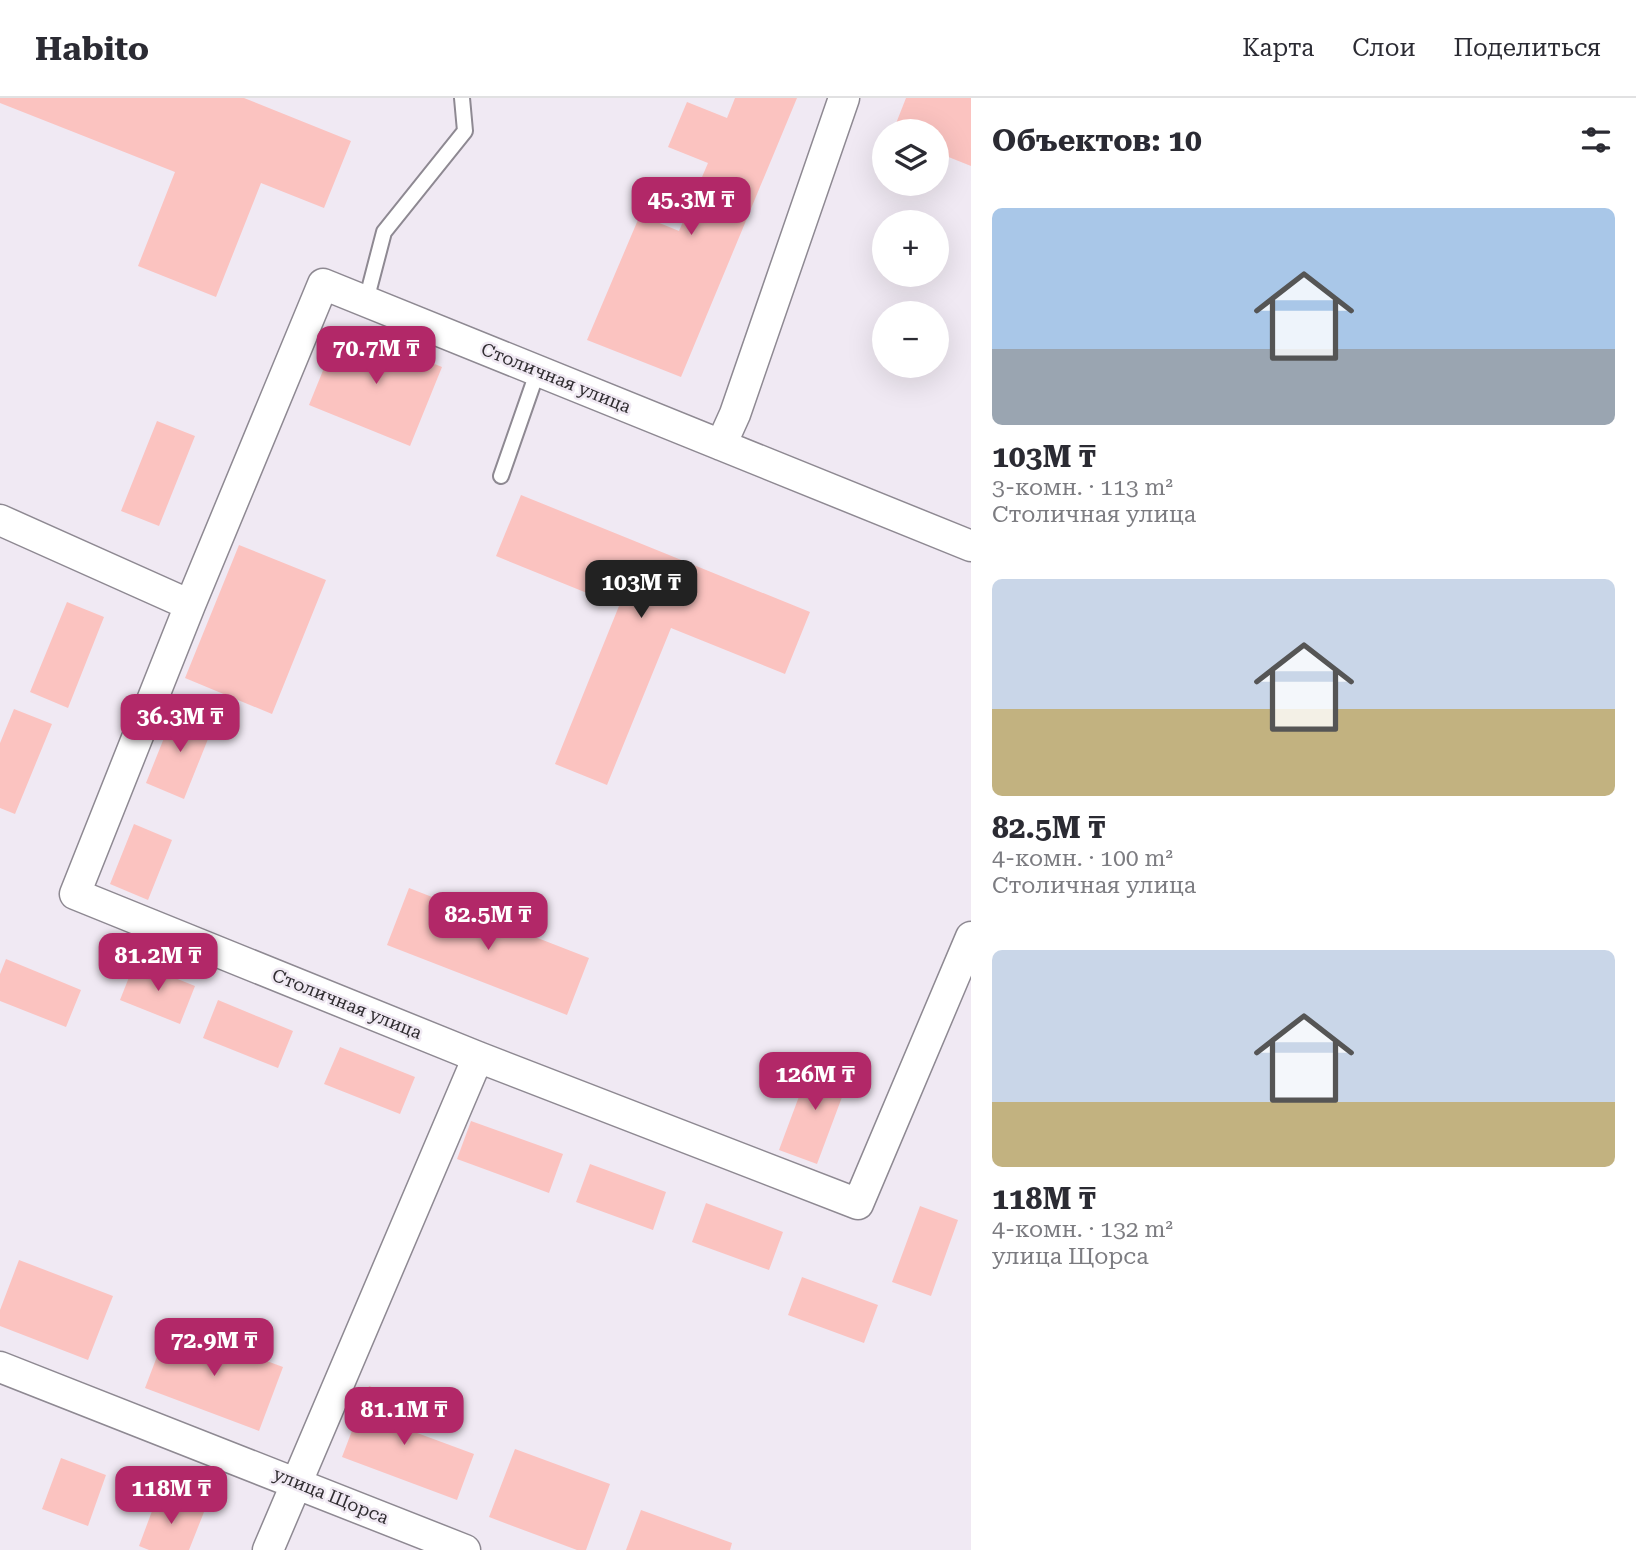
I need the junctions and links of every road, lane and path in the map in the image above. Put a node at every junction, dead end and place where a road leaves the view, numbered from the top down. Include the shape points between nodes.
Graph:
1 (462, 98) edge
2 (844, 98) edge
3 (366, 301) junction
4 (538, 370) junction
5 (721, 444) junction
6 (501, 476) dead end
7 (0, 520) edge
8 (971, 546) edge
9 (190, 605) junction
10 (971, 937) edge
11 (478, 1057) junction
12 (0, 1367) edge
13 (296, 1482) junction
14 (268, 1550) edge
15 (465, 1550) edge

1 - 3 lane via 465,131 384,232
2 - 5 street
3 - 4 street, Столичная улица
3 - 9 street, Столичная улица via 323,284
4 - 5 street, Столичная улица
4 - 6 lane
5 - 8 street, Столичная улица
7 - 9 street
9 - 11 street, Столичная улица via 75,894
10 - 11 street, Столичная улица via 858,1204
11 - 13 street
12 - 13 street, улица Щорса
13 - 14 street
13 - 15 street, улица Щорса

